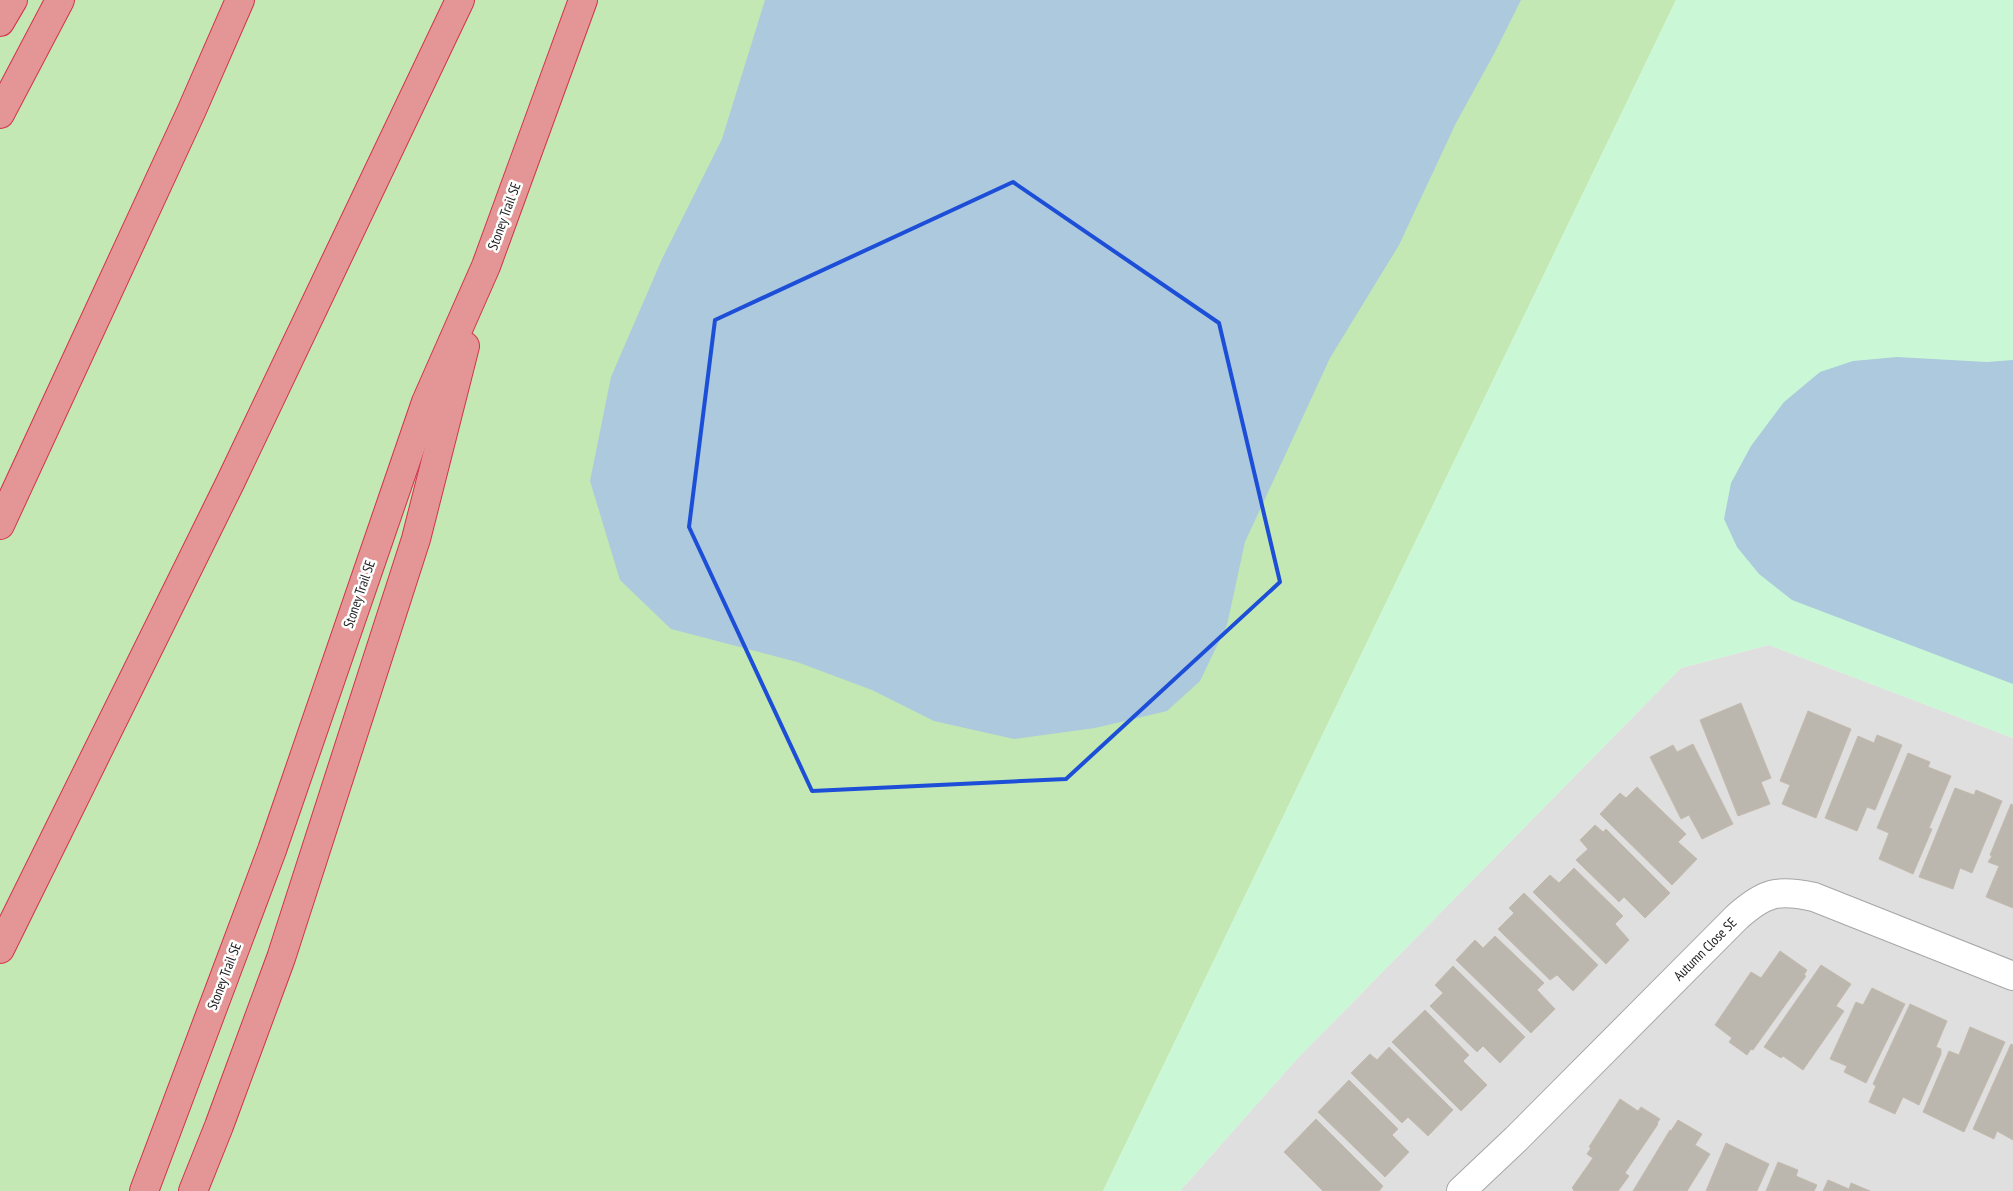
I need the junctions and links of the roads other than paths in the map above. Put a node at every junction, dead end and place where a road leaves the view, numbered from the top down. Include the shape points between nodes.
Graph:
1 (13, 0) edge
2 (60, 0) edge
3 (240, 0) edge
4 (460, 0) edge
5 (583, 0) edge
6 (0, 22) edge
7 (0, 114) edge
8 (486, 266) junction
9 (0, 525) edge
10 (0, 948) edge
11 (2013, 976) edge
12 (144, 1191) edge
13 (193, 1191) edge
14 (1461, 1191) edge

1 - 6 highway
2 - 7 highway
3 - 9 highway
4 - 10 highway via 230,484
5 - 8 highway, Stoney Trail SE
8 - 12 highway, Stoney Trail SE via 426,402 272,850
8 - 13 highway via 416,539 280,958
11 - 14 street, Autumn Close SE via 1814,897 1793,892 1775,893 1754,902 1737,917

